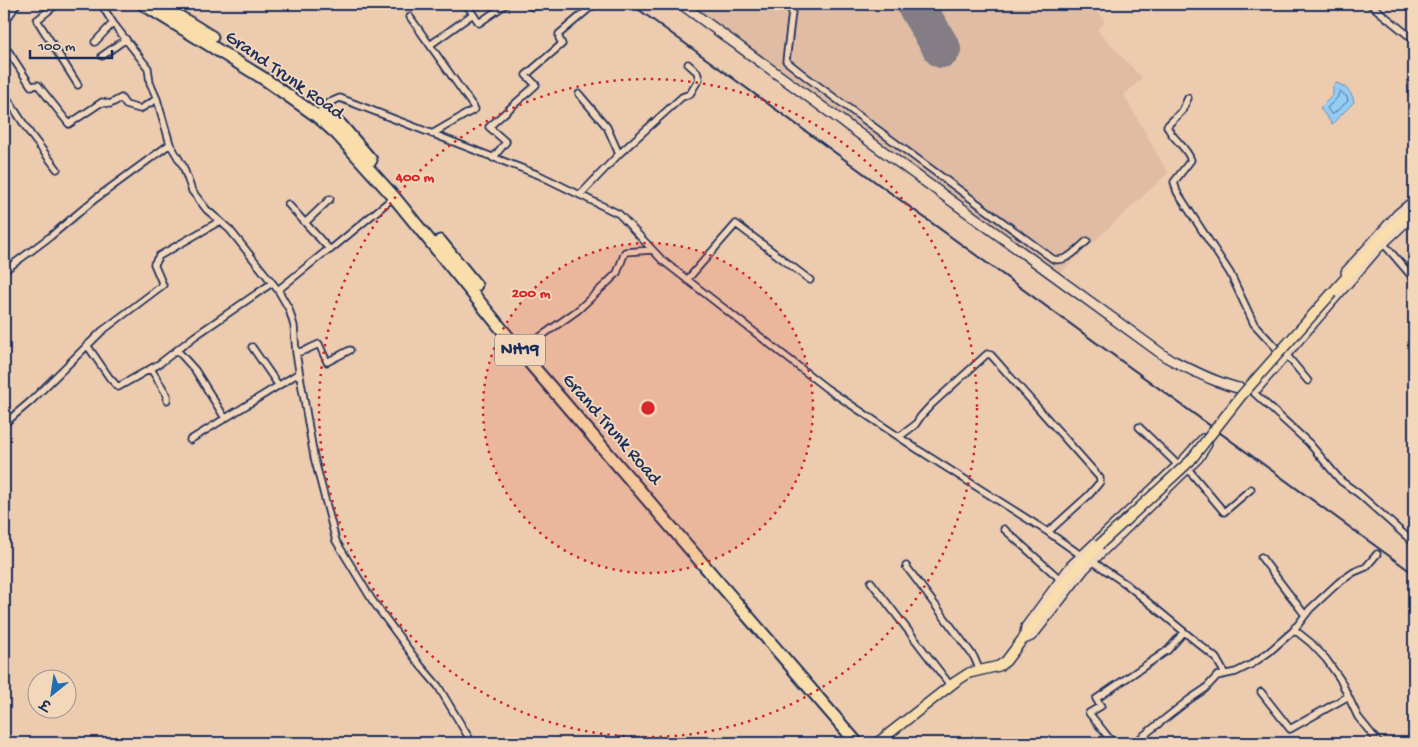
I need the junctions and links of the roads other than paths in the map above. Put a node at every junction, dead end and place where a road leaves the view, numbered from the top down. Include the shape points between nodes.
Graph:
1 (17, 4) edge
2 (57, 4) edge
3 (101, 4) edge
4 (143, 4) edge
5 (159, 4) edge
6 (466, 4) edge
7 (505, 4) edge
8 (527, 4) edge
9 (538, 4) edge
10 (681, 4) edge
11 (793, 4) edge
12 (1370, 4) edge
13 (592, 6) dead end
14 (473, 14) junction
15 (4, 17) edge
16 (410, 17) dead end
17 (113, 23) junction
18 (126, 40) junction
19 (1414, 40) edge
20 (95, 42) dead end
21 (430, 45) junction
22 (4, 55) edge
23 (102, 56) dead end
24 (688, 64) dead end
25 (78, 85) dead end
26 (579, 94) dead end
27 (4, 97) edge
28 (1188, 98) dead end
29 (157, 99) junction
30 (321, 109) junction
31 (432, 134) junction
32 (170, 144) junction
33 (619, 154) junction
34 (493, 158) junction
35 (57, 169) dead end
36 (580, 195) junction
37 (394, 197) junction
38 (330, 199) dead end
39 (1414, 201) edge
40 (288, 204) dead end
41 (1414, 207) edge
42 (1414, 214) edge
43 (220, 221) junction
44 (306, 222) junction
45 (1087, 241) dead end
46 (1384, 243) junction
47 (330, 250) junction
48 (652, 250) junction
49 (4, 271) edge
50 (1414, 279) edge
51 (687, 280) junction
52 (810, 280) dead end
53 (272, 283) junction
54 (278, 290) junction
55 (87, 345) junction
56 (252, 346) dead end
57 (526, 347) junction
58 (177, 350) junction
59 (350, 350) dead end
60 (296, 353) junction
61 (1282, 353) junction
62 (151, 369) junction
63 (299, 373) junction
64 (1308, 381) dead end
65 (279, 386) junction
66 (1239, 388) junction
67 (1252, 391) junction
68 (167, 400) dead end
69 (225, 418) junction
70 (4, 424) edge
71 (1139, 427) dead end
72 (899, 436) junction
73 (190, 440) dead end
74 (1184, 469) junction
75 (1251, 489) dead end
76 (1004, 529) dead end
77 (1048, 532) junction
78 (1414, 543) edge
79 (1377, 554) dead end
80 (1082, 556) junction
81 (1261, 557) dead end
82 (1092, 561) junction
83 (906, 566) dead end
84 (1061, 580) junction
85 (870, 582) dead end
86 (1305, 615) junction
87 (1295, 627) junction
88 (1184, 632) junction
89 (1024, 639) junction
90 (980, 671) junction
91 (1225, 674) junction
92 (950, 686) junction
93 (1261, 692) dead end
94 (1347, 697) junction
95 (472, 743) edge
96 (857, 743) edge
97 (865, 743) edge
98 (877, 743) edge
99 (1113, 743) edge
100 (1134, 743) edge
101 (1379, 743) edge

1 - 15 street via 7,19
2 - 25 street via 37,20
3 - 17 street
4 - 37 highway, Grand Trunk Road / NH19 via 266,80 322,120
5 - 30 highway, Grand Trunk Road / NH19
6 - 14 street
7 - 14 street via 479,23
8 - 9 street via 533,7
10 - 66 main road via 1166,357 1202,376
11 - 45 street via 786,61 798,71 1053,259 1067,258
12 - 19 street
13 - 34 street via 559,34 562,44 526,75 536,85 489,127 506,142
14 - 21 street
16 - 21 street
17 - 18 street
17 - 20 street
18 - 23 street
18 - 29 street via 148,68
21 - 31 street via 475,109
22 - 29 street via 9,52 31,86 38,85 68,124 102,102 110,104 121,98 126,105 140,109
24 - 33 street via 698,72 699,80 690,94 682,97
26 - 33 street via 607,127
27 - 35 street via 6,95
28 - 61 street via 1182,111 1167,126 1175,139 1188,150 1191,160 1174,182 1177,192 1230,273 1254,324
29 - 32 street
30 - 31 street via 340,98
30 - 57 highway, Grand Trunk Road / NH19 via 340,124 458,261
31 - 34 street
32 - 43 street via 192,191
32 - 49 street
33 - 36 street
34 - 36 street
36 - 48 street via 618,214
37 - 47 street
37 - 96 highway, Grand Trunk Road / NH19 via 518,348
38 - 44 street
39 - 61 main road via 1369,244
40 - 44 street
41 - 89 main road, bridge via 1378,241 1241,396 1190,461 1072,574
42 - 46 main road
43 - 53 street
43 - 55 street via 158,256 154,264 163,284
44 - 47 street
46 - 50 street
46 - 61 main road
47 - 54 street
48 - 51 street
48 - 57 street via 625,252 617,273 608,282 578,310
51 - 52 street via 736,224
51 - 72 street via 826,388
53 - 54 street
53 - 58 street
54 - 60 street via 294,326
55 - 62 street via 118,387
55 - 70 street
56 - 65 street
57 - 97 highway, Grand Trunk Road / NH19
58 - 62 street
58 - 69 street via 196,370
59 - 60 street via 327,362 319,344
60 - 63 street
61 - 64 street
61 - 66 main road
61 - 67 main road
62 - 68 street
63 - 65 street
63 - 95 street via 314,457 336,541 372,600 438,686
65 - 69 street
66 - 67 main road
67 - 78 street via 1309,443 1341,481
69 - 73 street
71 - 74 street
72 - 77 street
72 - 77 street via 915,425 926,410 986,354 991,355 1100,478 1089,495
74 - 75 street via 1224,512
74 - 80 main road
74 - 82 main road
76 - 84 street
77 - 80 street
79 - 86 street via 1366,567 1338,583
80 - 84 main road
81 - 86 street
82 - 88 street via 1126,584
82 - 89 main road via 1035,632
83 - 90 street via 974,657
84 - 89 main road via 1026,627
85 - 92 street
86 - 87 street
87 - 91 street via 1278,645 1252,664
87 - 94 street via 1326,659 1340,679
88 - 91 street via 1216,658
88 - 99 street via 1168,650 1096,699 1101,706 1089,713
89 - 90 main road via 1006,661
90 - 92 main road via 970,673
91 - 100 street via 1218,676
92 - 98 main road
93 - 94 street via 1290,729
94 - 101 street

